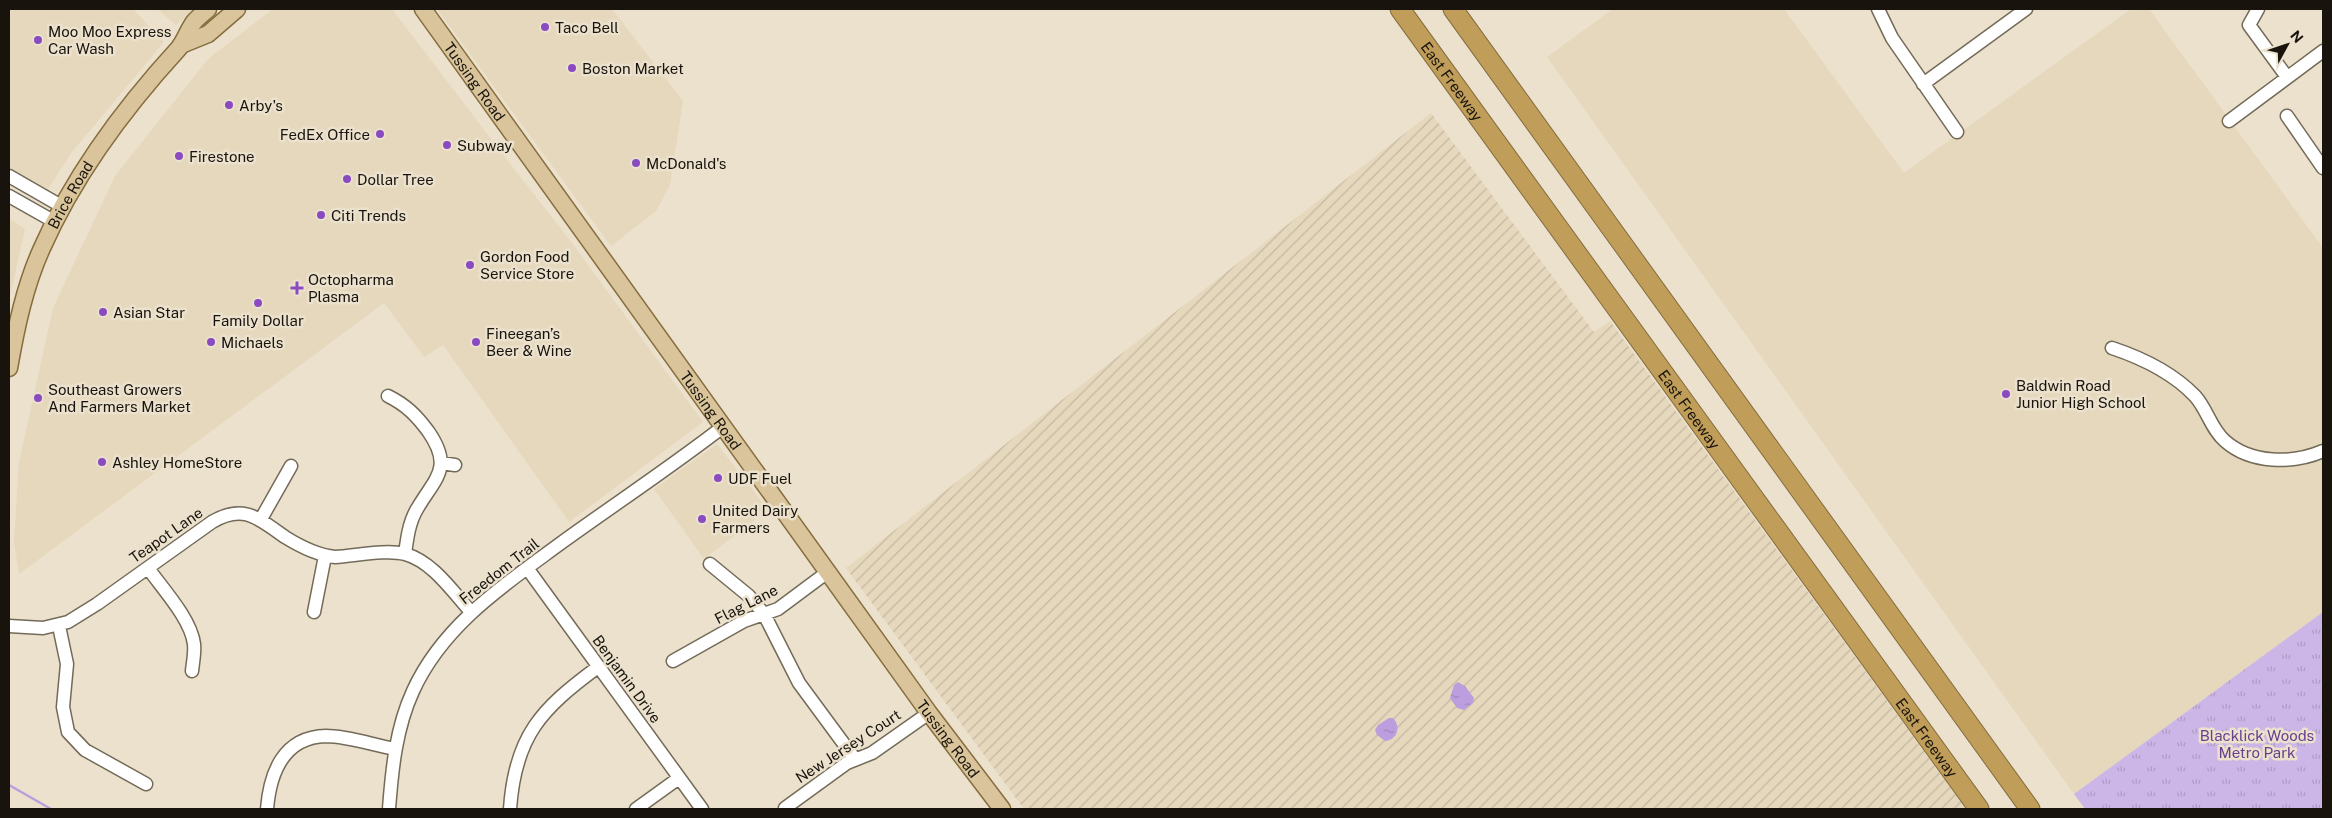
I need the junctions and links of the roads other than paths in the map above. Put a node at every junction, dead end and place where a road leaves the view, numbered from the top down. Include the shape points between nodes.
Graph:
1 (208, 9) edge
2 (238, 9) edge
3 (422, 9) edge
4 (1387, 9) edge
5 (1400, 9) edge
6 (1453, 9) edge
7 (1878, 9) edge
8 (2258, 9) edge
9 (2019, 11) edge
10 (181, 45) junction
11 (2323, 51) edge
12 (2287, 77) junction
13 (1923, 84) junction
14 (2287, 116) dead end
15 (2229, 121) dead end
16 (1957, 132) dead end
17 (2323, 168) edge
18 (9, 176) edge
19 (9, 196) edge
20 (63, 207) junction
21 (55, 222) junction
22 (1555, 224) junction
23 (2112, 348) dead end
24 (9, 368) edge
25 (388, 396) dead end
26 (724, 426) junction
27 (2323, 452) edge
28 (441, 464) junction
29 (455, 465) dead end
30 (291, 466) dead end
31 (261, 519) junction
32 (405, 554) junction
33 (325, 556) junction
34 (710, 564) dead end
35 (148, 568) junction
36 (527, 568) junction
37 (829, 571) junction
38 (314, 612) dead end
39 (471, 612) junction
40 (764, 614) junction
41 (9, 626) edge
42 (59, 626) junction
43 (673, 661) dead end
44 (598, 667) junction
45 (192, 671) dead end
46 (929, 713) junction
47 (395, 749) junction
48 (855, 759) junction
49 (679, 778) junction
50 (146, 784) dead end
51 (785, 808) dead end
52 (268, 809) edge
53 (389, 809) edge
54 (510, 809) edge
55 (636, 809) edge
56 (702, 809) edge
57 (1002, 809) edge
58 (1980, 809) edge
59 (2030, 809) edge

1 - 10 main road, Brice Road via 194,21
2 - 10 main road, Brice Road via 208,34
3 - 26 main road, Tussing Road
4 - 22 highway via 1479,131
5 - 22 highway, East Freeway
6 - 59 highway
7 - 13 street via 1892,38
8 - 12 street via 2249,25
9 - 13 street
10 - 20 main road, Brice Road via 114,124
11 - 12 street
12 - 15 street
13 - 16 street
14 - 17 street
18 - 20 street
19 - 21 street
20 - 21 main road, Brice Road
21 - 24 main road, Brice Road via 41,248 27,290
22 - 58 highway, East Freeway
23 - 27 street via 2172,377 2194,396 2225,442 2251,455 2276,460
25 - 28 street via 404,404 417,417 437,446
26 - 36 street, Freedom Trail
26 - 37 main road, Tussing Road
28 - 29 street
28 - 32 street via 437,480 416,510
30 - 31 street
31 - 33 street, Teapot Lane via 299,545
31 - 35 street, Teapot Lane via 244,513 220,517
32 - 33 street, Teapot Lane
32 - 39 street via 429,568
33 - 38 street
34 - 40 street via 749,596
35 - 42 street, Teapot Lane
35 - 45 street via 190,631 194,644
36 - 39 street, Freedom Trail
36 - 44 street, Benjamin Drive
37 - 40 street, Flag Lane via 778,609
37 - 46 main road, Tussing Road
39 - 47 street, Freedom Trail via 446,638 412,691
40 - 43 street, Flag Lane via 744,621
40 - 48 street via 800,683
41 - 42 street, Teapot Lane
42 - 50 street via 66,664 63,707 68,732 85,750
44 - 49 street, Benjamin Drive
44 - 54 street via 558,698 537,721 519,756
46 - 48 street, New Jersey Court via 872,753
46 - 57 main road, Tussing Road
47 - 52 street via 328,736 304,742 279,762 270,784
47 - 53 street, Freedom Trail
48 - 51 street, New Jersey Court
49 - 55 street
49 - 56 street, Benjamin Drive

